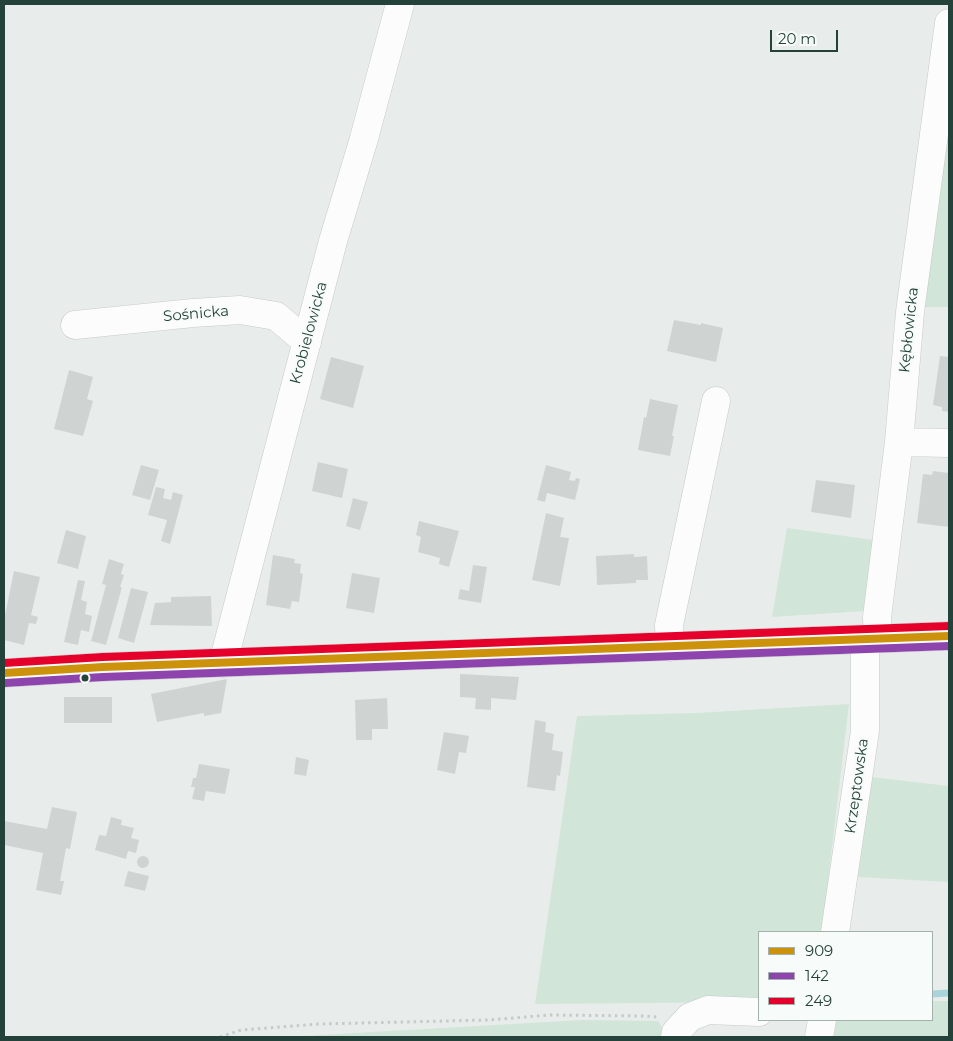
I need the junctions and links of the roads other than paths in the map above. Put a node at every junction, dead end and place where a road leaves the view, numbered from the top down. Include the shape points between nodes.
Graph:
1 (400, 4) edge
2 (949, 23) edge
3 (75, 326) dead end
4 (307, 342) junction
5 (716, 401) dead end
6 (899, 442) junction
7 (949, 443) edge
8 (949, 636) edge
9 (871, 639) junction
10 (670, 647) junction
11 (223, 663) junction
12 (4, 673) edge
13 (835, 931) edge
14 (758, 1012) edge
15 (822, 1021) edge
16 (679, 1031) edge
17 (819, 1037) edge

1 - 4 street, Krobielowicka
2 - 6 street, Kębłowicka via 910,312
3 - 4 street, Sośnicka via 240,310 276,316
4 - 11 street, Krobielowicka
5 - 10 street via 669,625
6 - 7 street
6 - 9 street, Kębłowicka via 877,617
8 - 9 street
9 - 10 street
9 - 13 street, Krzeptowska via 865,731
10 - 11 street
11 - 12 street
14 - 16 street via 708,1010 690,1017
15 - 17 street

